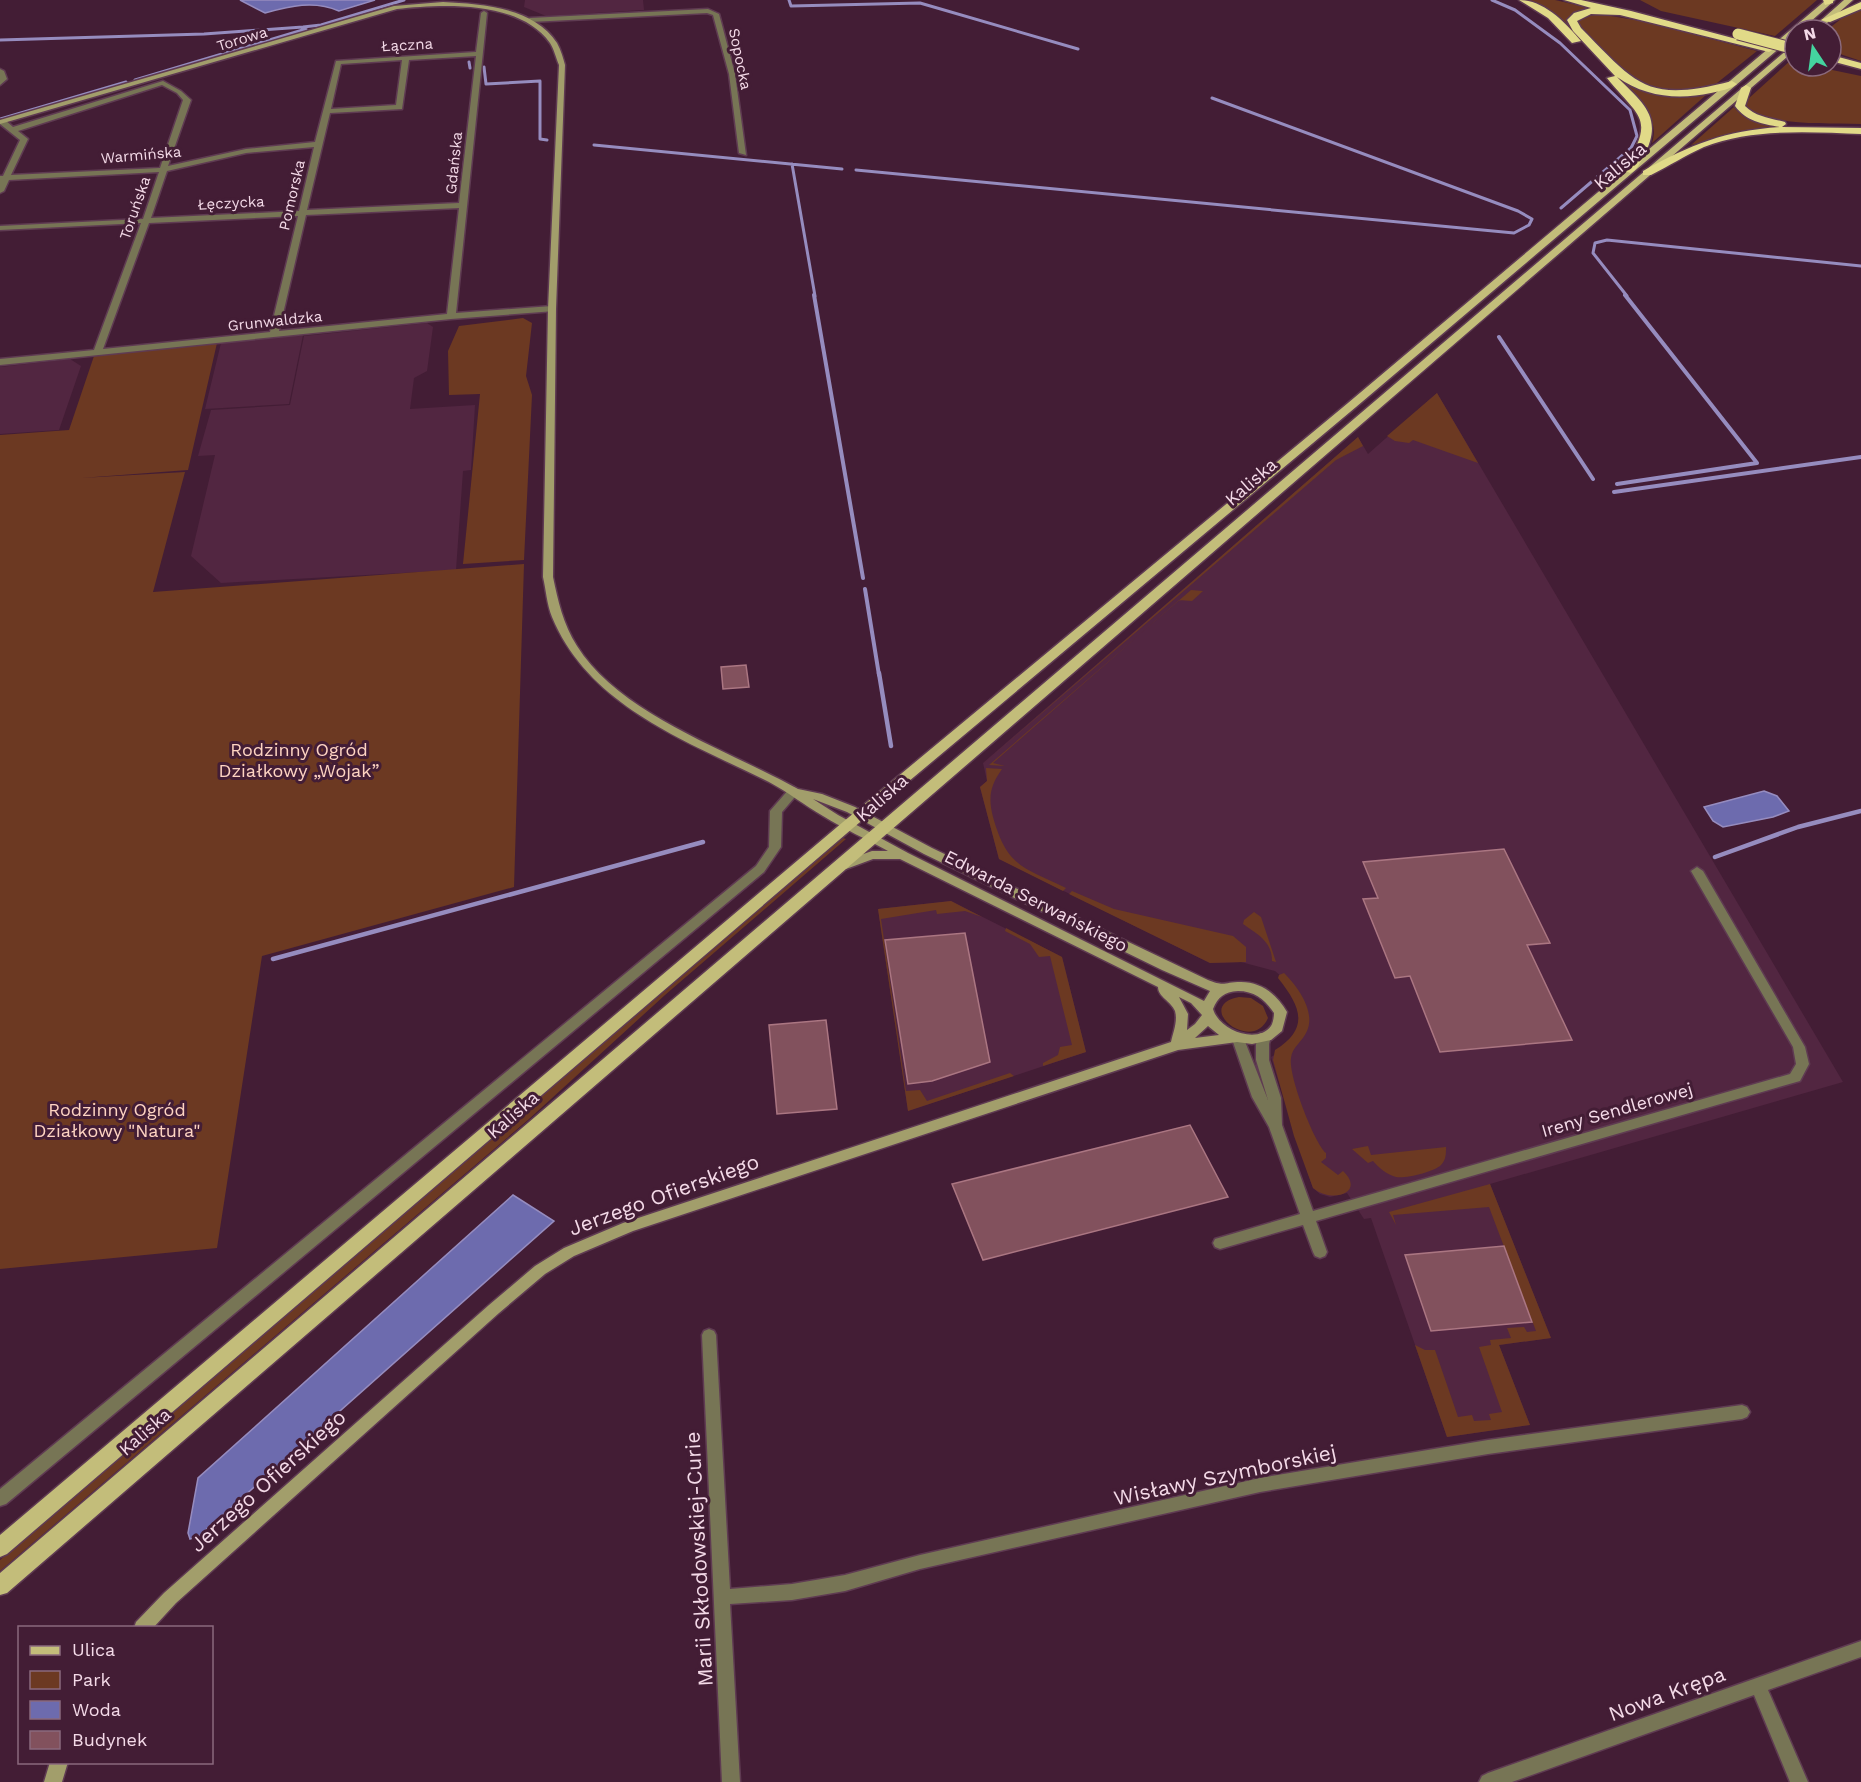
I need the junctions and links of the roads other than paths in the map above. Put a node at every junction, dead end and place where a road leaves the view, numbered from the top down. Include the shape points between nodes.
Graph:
1 (1524, 0) edge
2 (1569, 0) edge
3 (1595, 0) edge
4 (1849, 0) edge
5 (1829, 1) edge
6 (1640, 5) dead end
7 (1861, 6) edge
8 (484, 13) dead end
9 (1630, 14) junction
10 (1666, 16) junction
11 (1809, 18) edge
12 (1828, 18) edge
13 (1831, 18) edge
14 (530, 20) junction
15 (1734, 37) junction
16 (1783, 40) edge
17 (1783, 46) edge
18 (1783, 52) edge
19 (478, 54) junction
20 (406, 58) junction
21 (1783, 58) edge
22 (1843, 61) edge
23 (338, 62) joint
24 (1861, 66) edge
25 (1843, 68) edge
26 (0, 71) edge
27 (1861, 73) edge
28 (0, 83) edge
29 (1732, 84) junction
30 (1746, 88) junction
31 (327, 111) junction
32 (1, 122) edge
33 (1861, 129) edge
34 (12, 130) junction
35 (318, 144) junction
36 (743, 153) dead end
37 (162, 170) junction
38 (1630, 170) junction
39 (1647, 173) junction
40 (3, 178) edge
41 (0, 191) edge
42 (463, 205) junction
43 (302, 212) junction
44 (146, 221) junction
45 (0, 228) edge
46 (552, 309) junction
47 (451, 316) junction
48 (274, 334) junction
49 (97, 352) junction
50 (0, 362) edge
51 (794, 791) junction
52 (862, 813) junction
53 (848, 825) junction
54 (877, 831) junction
55 (904, 856) junction
56 (832, 870) junction
57 (1697, 871) dead end
58 (1159, 984) junction
59 (1222, 991) junction
60 (1208, 1013) junction
61 (1265, 1036) junction
62 (1236, 1038) junction
63 (1177, 1044) junction
64 (1276, 1127) junction
65 (1308, 1218) junction
66 (1220, 1243) dead end
67 (1320, 1252) dead end
68 (709, 1335) dead end
69 (1742, 1412) dead end
70 (0, 1499) edge
71 (0, 1548) edge
72 (0, 1586) edge
73 (721, 1597) junction
74 (143, 1626) edge
75 (1861, 1649) edge
76 (1758, 1686) junction
77 (58, 1764) edge
78 (53, 1782) edge
79 (731, 1782) edge
80 (1488, 1782) edge
81 (1799, 1782) edge

1 - 38 highway via 1560,24 1642,108 1647,120 1647,142
2 - 9 highway
3 - 10 highway
4 - 12 main road
5 - 11 main road, Kaliska
6 - 10 highway
7 - 13 highway
8 - 19 street, Gdańska
9 - 15 highway
9 - 29 highway via 1591,12 1572,20 1621,75 1641,87 1690,94
10 - 15 highway
14 - 32 street, Torowa via 494,5 442,2 396,7
14 - 36 street, Sopocka via 708,11 716,14 732,74
14 - 46 street, Torowa via 552,40 562,65
15 - 17 highway, bridge
15 - 18 highway
16 - 29 main road, Kaliska
19 - 20 street, Łączna
19 - 42 street, Gdańska
20 - 23 street, Łączna
20 - 31 street via 399,107
21 - 30 main road, Kaliska
22 - 24 highway
23 - 31 street, Pomorska
25 - 27 highway
26 - 28 street via 4,79
29 - 38 main road, Kaliska
30 - 33 highway via 1741,109 1762,120
30 - 39 main road, Kaliska
31 - 35 street, Pomorska
32 - 34 street
33 - 39 highway via 1782,130 1724,138 1696,147
34 - 37 street, Toruńska via 163,83 187,100
34 - 40 street via 24,139
35 - 37 street, Warmińska via 246,151
35 - 43 street, Pomorska
37 - 40 street, Warmińska
37 - 44 street, Toruńska
38 - 52 main road, Kaliska
39 - 54 main road, Kaliska
40 - 41 street
42 - 43 street, Łęczycka
42 - 47 street, Gdańska
43 - 44 street, Łęczycka
43 - 48 street, Pomorska
44 - 45 street, Łęczycka
44 - 49 street, Toruńska
46 - 47 street, Grunwaldzka
46 - 51 street, Torowa via 548,573 558,623 588,668 626,703
47 - 48 street, Grunwaldzka
48 - 49 street, Grunwaldzka
49 - 50 street, Grunwaldzka
51 - 52 street, Edwarda Serwańskiego via 820,796
51 - 53 street, Edwarda Serwańskiego
51 - 70 street, Kaliska via 776,811 775,847 760,869
52 - 53 main road, Kaliska
52 - 54 street, Edwarda Serwańskiego
53 - 54 street, Edwarda Serwańskiego
53 - 71 main road, Kaliska
54 - 55 street, Edwarda Serwańskiego
54 - 56 main road, Kaliska
54 - 59 street, Edwarda Serwańskiego
55 - 56 street via 872,855
55 - 58 street, Edwarda Serwańskiego
56 - 72 main road, Kaliska
57 - 65 street, Ireny Sendlerowej via 1799,1047 1802,1070 1795,1078
58 - 60 street, Edwarda Serwańskiego via 1203,1004
58 - 63 street via 1180,1006 1184,1018
59 - 60 street via 1214,996
59 - 61 street via 1247,987 1275,1001 1281,1018 1276,1029
60 - 62 street via 1218,1030
60 - 63 street via 1200,1027
61 - 62 street
61 - 64 street via 1260,1047 1274,1097
62 - 63 street
62 - 64 street via 1259,1097
63 - 74 street, Jerzego Ofierskiego via 628,1227 569,1252 540,1270 494,1309
64 - 65 street
65 - 66 street, Ireny Sendlerowej
65 - 67 street
68 - 73 street, Marii Skłodowskiej-Curie
69 - 73 street, Wisławy Szymborskiej via 1488,1447 1260,1485 920,1562 845,1583
73 - 79 street, Marii Skłodowskiej-Curie
75 - 76 street, Nowa Krępa
76 - 80 street, Nowa Krępa
76 - 81 street
77 - 78 street

